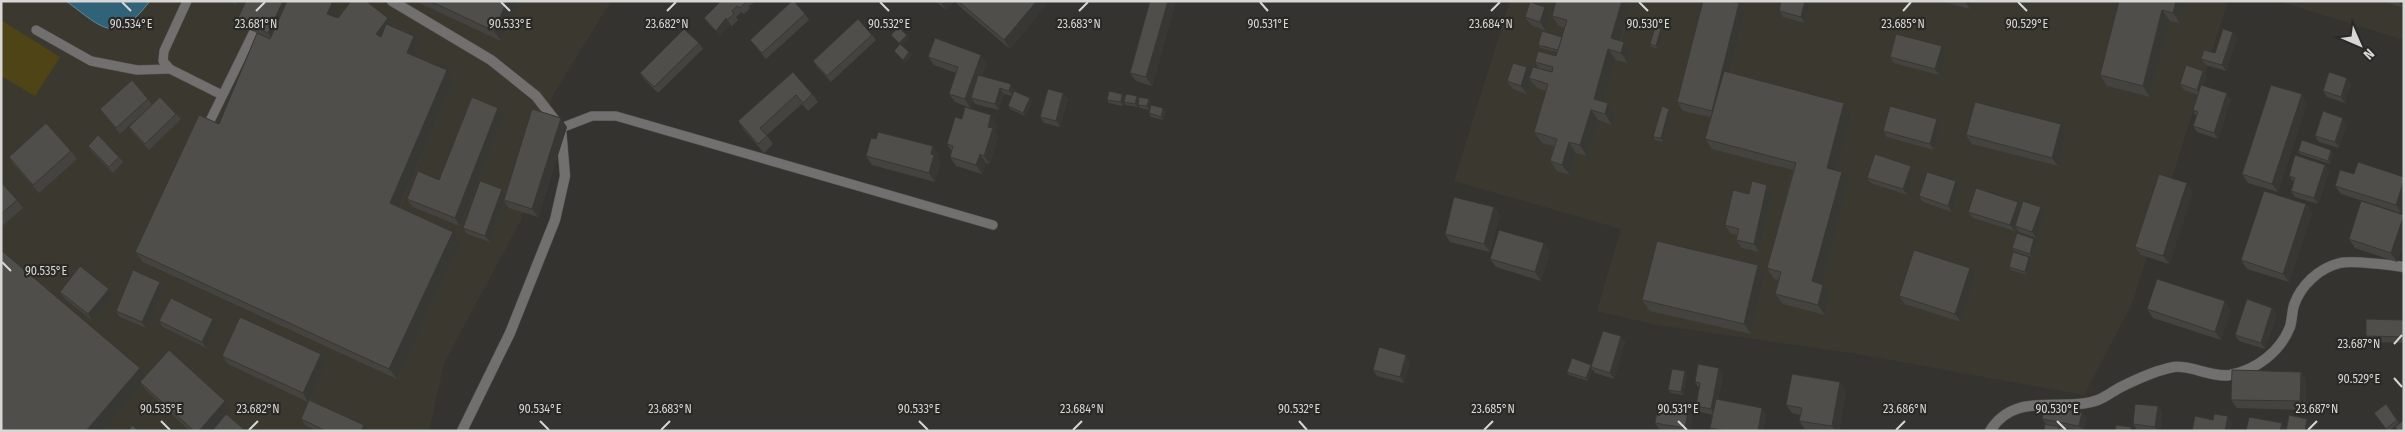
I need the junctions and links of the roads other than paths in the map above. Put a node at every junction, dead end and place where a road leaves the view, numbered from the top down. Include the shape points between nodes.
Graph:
1 (187, 1) edge
2 (269, 1) edge
3 (392, 1) edge
4 (36, 30) dead end
5 (170, 69) junction
6 (222, 95) junction
7 (562, 128) junction
8 (201, 138) edge
9 (993, 225) dead end
10 (2404, 267) edge
11 (462, 431) edge
12 (1990, 431) edge

1 - 5 lane via 164,51 163,61
2 - 6 lane
3 - 7 street via 491,60 536,96
4 - 5 lane via 91,61 137,70
5 - 6 lane
6 - 8 lane
7 - 9 lane via 592,116 616,116
7 - 11 street via 565,176 555,220 510,333
10 - 12 street via 2341,262 2326,268 2305,284 2294,305 2290,327 2276,348 2257,367 2228,375 2176,367 2129,384 2098,400 2027,405 2010,413

